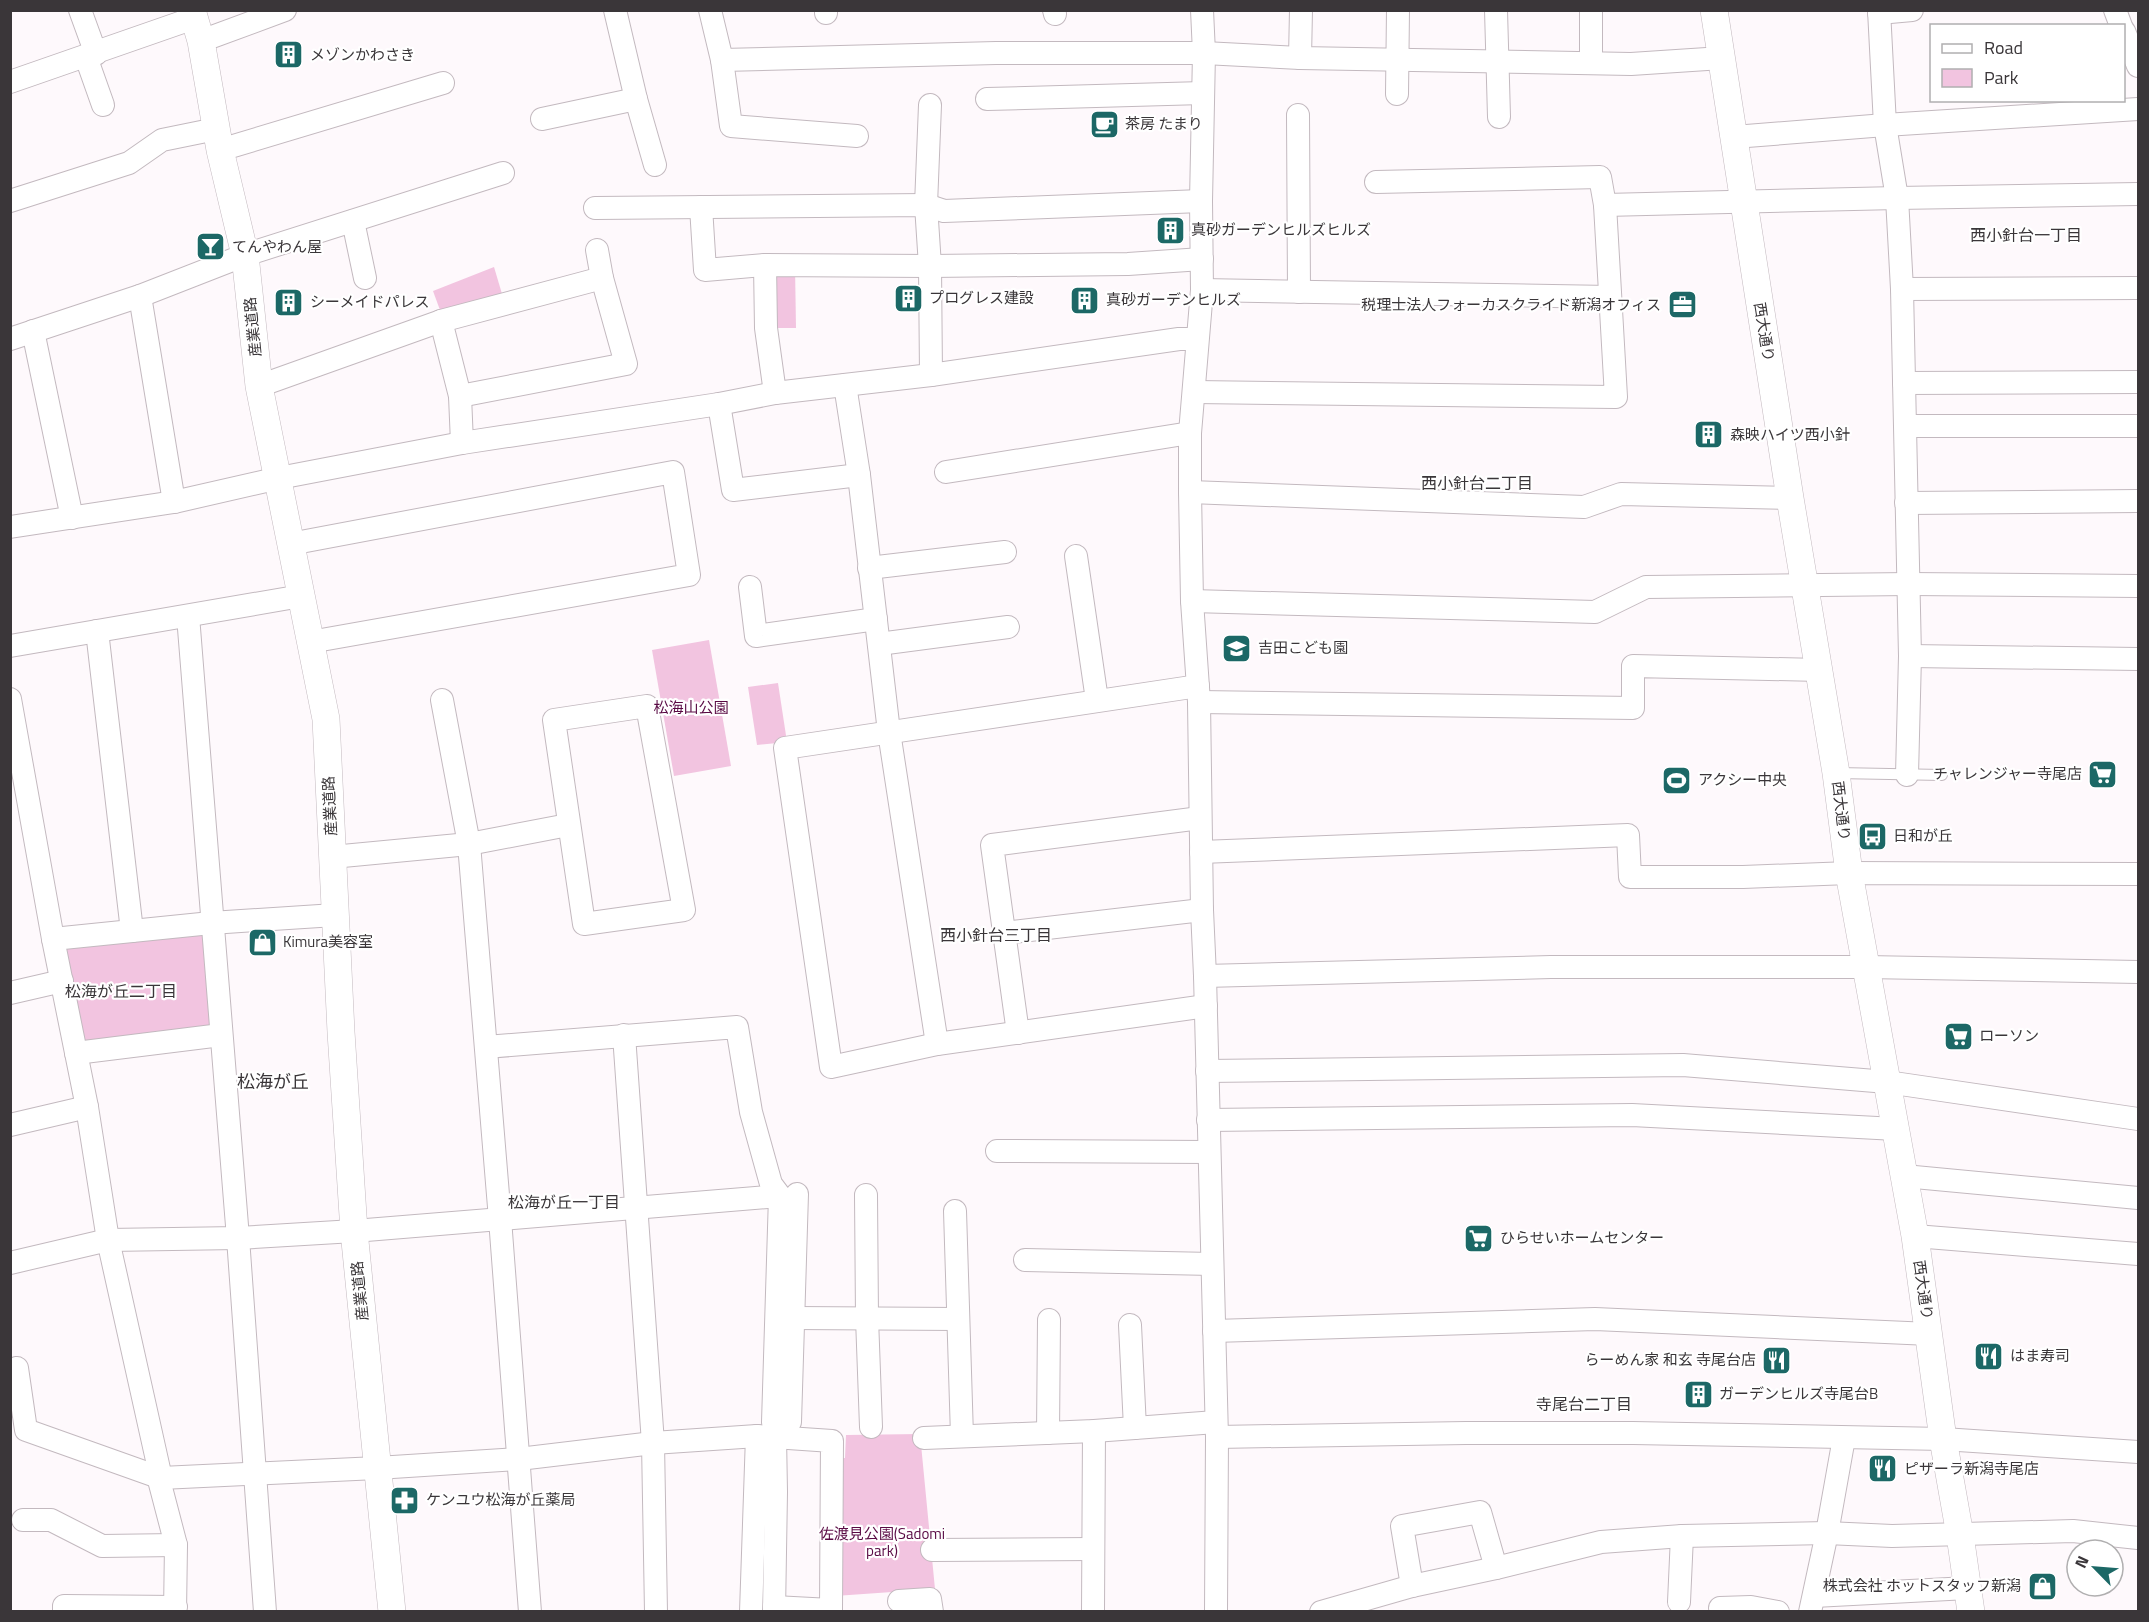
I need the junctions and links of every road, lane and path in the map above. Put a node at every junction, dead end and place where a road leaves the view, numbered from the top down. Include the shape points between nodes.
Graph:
1 (80, 10) edge
2 (285, 10) edge
3 (615, 10) edge
4 (710, 10) edge
5 (1202, 10) edge
6 (1300, 10) edge
7 (1398, 10) edge
8 (1496, 10) edge
9 (1591, 10) edge
10 (1714, 10) edge
11 (1912, 10) edge
12 (1879, 12) edge
13 (196, 23) edge
14 (2125, 33) edge
15 (1204, 53) junction
16 (91, 55) junction
17 (1300, 58) junction
18 (1722, 58) junction
19 (722, 60) junction
20 (1397, 60) junction
21 (1497, 62) junction
22 (1591, 63) junction
23 (2139, 66) edge
24 (12, 75) edge
25 (443, 83) dead end
26 (1203, 93) junction
27 (1397, 94) dead end
28 (636, 99) junction
29 (987, 99) dead end
30 (104, 105) dead end
31 (930, 105) dead end
32 (2139, 109) edge
33 (1298, 114) dead end
34 (1499, 117) dead end
35 (542, 119) dead end
36 (1885, 125) junction
37 (857, 136) dead end
38 (1734, 137) junction
39 (218, 140) junction
40 (655, 165) dead end
41 (503, 173) dead end
42 (1376, 182) dead end
43 (2139, 194) edge
44 (1897, 198) junction
45 (10, 201) edge
46 (1201, 201) junction
47 (1744, 203) junction
48 (926, 205) junction
49 (1605, 205) junction
50 (701, 207) junction
51 (595, 208) dead end
52 (353, 220) junction
53 (597, 250) dead end
54 (245, 255) junction
55 (1202, 259) junction
56 (765, 265) junction
57 (930, 266) junction
58 (364, 278) dead end
59 (602, 278) junction
60 (2139, 288) edge
61 (1902, 289) junction
62 (1202, 290) junction
63 (1299, 292) junction
64 (140, 296) junction
65 (1610, 297) junction
66 (441, 321) junction
67 (33, 331) junction
68 (10, 339) edge
69 (1196, 339) junction
70 (931, 375) junction
71 (2139, 382) edge
72 (1905, 383) junction
73 (845, 385) junction
74 (259, 386) junction
75 (1194, 392) junction
76 (775, 393) junction
77 (460, 396) junction
78 (719, 404) junction
79 (1906, 426) junction
80 (2139, 426) edge
81 (1190, 433) junction
82 (462, 443) junction
83 (946, 472) dead end
84 (859, 475) junction
85 (279, 478) junction
86 (1190, 492) junction
87 (1790, 498) junction
88 (2139, 501) edge
89 (174, 502) junction
90 (1906, 502) junction
91 (72, 518) junction
92 (10, 527) edge
93 (290, 544) junction
94 (1005, 552) dead end
95 (1076, 556) dead end
96 (870, 568) junction
97 (1909, 584) junction
98 (750, 586) dead end
99 (1804, 586) junction
100 (2139, 586) edge
101 (301, 596) junction
102 (1192, 601) junction
103 (188, 616) junction
104 (876, 619) junction
105 (1008, 627) dead end
106 (97, 631) junction
107 (310, 642) junction
108 (879, 644) junction
109 (10, 646) edge
110 (1910, 656) junction
111 (2139, 659) edge
112 (1820, 670) junction
113 (1198, 694) junction
114 (10, 699) edge
115 (442, 700) dead end
116 (1096, 700) junction
117 (889, 732) junction
118 (14, 740) edge
119 (1836, 773) junction
120 (1907, 775) junction
121 (1942, 776) dead end
122 (1200, 818) junction
123 (568, 825) junction
124 (469, 844) junction
125 (1201, 852) junction
126 (332, 857) junction
127 (1849, 873) junction
128 (2139, 874) edge
129 (1202, 910) junction
130 (335, 915) junction
131 (211, 923) junction
132 (132, 931) junction
133 (1004, 933) junction
134 (53, 939) junction
135 (1866, 967) junction
136 (2139, 972) edge
137 (1206, 976) junction
138 (62, 981) junction
139 (10, 993) edge
140 (1206, 1006) junction
141 (1018, 1033) junction
142 (221, 1035) junction
143 (624, 1035) junction
144 (937, 1044) junction
145 (486, 1047) junction
146 (76, 1053) junction
147 (1207, 1071) junction
148 (1887, 1082) junction
149 (87, 1107) junction
150 (2139, 1119) edge
151 (1208, 1120) junction
152 (10, 1125) edge
153 (1896, 1130) junction
154 (997, 1151) dead end
155 (1209, 1152) junction
156 (1904, 1176) junction
157 (789, 1195) junction
158 (866, 1195) dead end
159 (2139, 1198) edge
160 (636, 1208) junction
161 (955, 1211) dead end
162 (500, 1219) junction
163 (354, 1232) junction
164 (1915, 1236) junction
165 (238, 1238) junction
166 (108, 1240) junction
167 (2139, 1254) edge
168 (1025, 1260) dead end
169 (10, 1263) edge
170 (1212, 1264) junction
171 (794, 1318) junction
172 (867, 1318) junction
173 (958, 1319) junction
174 (1049, 1320) dead end
175 (1130, 1325) dead end
176 (1214, 1331) junction
177 (1930, 1334) junction
178 (17, 1368) dead end
179 (871, 1427) dead end
180 (1135, 1428) junction
181 (1217, 1430) junction
182 (774, 1431) junction
183 (1094, 1431) junction
184 (1048, 1433) junction
185 (962, 1436) junction
186 (924, 1438) dead end
187 (1844, 1438) junction
188 (1942, 1439) junction
189 (653, 1443) junction
190 (2139, 1452) edge
191 (519, 1459) junction
192 (377, 1468) junction
193 (255, 1474) junction
194 (161, 1478) junction
195 (23, 1520) dead end
196 (1827, 1533) junction
197 (1960, 1535) junction
198 (1682, 1536) junction
199 (2139, 1538) edge
200 (176, 1545) junction
201 (932, 1550) dead end
202 (1093, 1550) junction
203 (1496, 1568) junction
204 (1412, 1586) junction
205 (1969, 1600) edge
206 (899, 1601) dead end
207 (1679, 1602) dead end
208 (1812, 1604) edge
209 (1720, 1608) dead end
210 (176, 1609) edge
211 (774, 1609) edge
212 (64, 1611) edge
213 (265, 1611) edge
214 (392, 1611) edge
215 (530, 1611) edge
216 (656, 1611) edge
217 (751, 1611) edge
218 (932, 1611) edge
219 (1093, 1611) edge
220 (1216, 1611) edge
221 (1321, 1611) edge
222 (1778, 1611) edge

1 - 16 street
2 - 13 street
3 - 28 street
4 - 19 street
5 - 15 street
6 - 17 street
7 - 20 street
8 - 21 street
9 - 22 street
10 - 18 street, 西大通り
11 - 12 street
12 - 36 street
13 - 16 street
13 - 39 street, 産業道路
14 - 23 street
15 - 17 street
15 - 19 street via 996,53
15 - 26 street
16 - 24 street
16 - 30 street
17 - 20 street
18 - 22 street
18 - 38 street, 西大通り
19 - 37 street via 731,126
20 - 21 street
20 - 27 street
21 - 22 street
21 - 34 street
25 - 39 street
26 - 29 street
26 - 46 street
28 - 35 street
28 - 40 street
31 - 48 street
32 - 36 street
33 - 63 street
36 - 38 street
36 - 44 street
38 - 47 street, 西大通り
39 - 45 street via 162,140 129,163
39 - 54 street, 産業道路
41 - 52 street
42 - 49 street via 1600,177
43 - 44 street
44 - 47 street
44 - 61 street
46 - 48 street via 945,211
46 - 55 street
47 - 49 street
47 - 87 street, 西大通り
48 - 50 street
48 - 57 street
49 - 65 street
50 - 51 street
50 - 56 street via 705,270
52 - 54 street
52 - 58 street
53 - 59 street
54 - 64 street
54 - 74 street, 産業道路
55 - 57 street via 1128,264
55 - 62 street
56 - 57 street
56 - 76 street via 766,328
57 - 70 street
59 - 66 street
59 - 77 street via 626,364
60 - 61 street
61 - 72 street
62 - 63 street
62 - 69 street
63 - 65 street
64 - 67 street
64 - 89 street
65 - 75 street via 1616,397
66 - 74 street
66 - 77 street
67 - 68 street
67 - 91 street
69 - 70 street
69 - 75 street
70 - 73 street
71 - 72 street
72 - 79 street
73 - 76 street
73 - 84 street
74 - 85 street, 産業道路
75 - 81 street
76 - 78 street
77 - 82 street
78 - 82 street
78 - 84 street via 733,490
79 - 80 street
79 - 90 street
81 - 83 street
81 - 86 street
82 - 85 street
84 - 96 street
85 - 89 street
85 - 93 street, 産業道路
86 - 87 street via 1584,507 1621,494
86 - 102 street
87 - 99 street, 西大通り
88 - 90 street
89 - 91 street
90 - 97 street
91 - 92 street
93 - 101 street, 産業道路
93 - 107 street via 672,472 689,575
94 - 96 street
95 - 116 street
96 - 104 street
97 - 99 street
97 - 100 street
97 - 110 street
98 - 104 street via 756,636
99 - 102 street via 1646,586 1595,612
99 - 112 street, 西大通り
101 - 103 street
101 - 107 street, 産業道路
102 - 113 street
103 - 106 street
103 - 131 street
104 - 108 street
105 - 108 street
106 - 109 street
106 - 132 street
107 - 126 street, 産業道路 via 326,719
108 - 117 street
110 - 111 street
110 - 120 street
112 - 113 street via 1633,666 1633,708
112 - 119 street, 西大通り
113 - 116 street
113 - 122 street
114 - 118 street
115 - 124 street
116 - 117 street
117 - 144 street
117 - 144 street via 785,748 831,1067
118 - 134 street
119 - 120 lane
119 - 127 street, 西大通り
120 - 121 lane
122 - 125 street
122 - 133 street via 992,845
123 - 123 street via 554,720 647,706 684,910 584,924
123 - 124 street
124 - 126 street
124 - 145 street
125 - 127 street via 1628,835 1630,877
125 - 129 street
126 - 130 street, 産業道路
127 - 128 street
127 - 135 street, 西大通り
129 - 133 street
129 - 137 street
130 - 131 street
130 - 163 street, 産業道路
131 - 132 street
131 - 142 street
132 - 134 street
133 - 141 street
134 - 138 street
135 - 136 street
135 - 137 street via 1551,967
135 - 148 street, 西大通り
137 - 140 street
138 - 139 street
138 - 146 street
140 - 141 street
140 - 147 street
141 - 144 street
142 - 146 street
142 - 165 street
143 - 145 street
143 - 157 street via 737,1027 751,1112 771,1184
143 - 160 street
145 - 162 street
146 - 149 street
147 - 148 street via 1683,1065
147 - 151 street
148 - 150 street
148 - 153 street, 西大通り
149 - 152 street
149 - 166 street
151 - 153 street via 1632,1115
151 - 155 street
153 - 156 street, 西大通り
154 - 155 street
155 - 170 street
156 - 159 street
156 - 164 street, 西大通り
157 - 160 street
157 - 171 street
157 - 182 street
158 - 172 street
160 - 162 street
160 - 189 street
161 - 173 street
162 - 163 street
162 - 191 street
163 - 165 street
163 - 192 street, 産業道路
164 - 167 street
164 - 177 street, 西大通り
165 - 166 street
165 - 193 street
166 - 169 street
166 - 194 street
168 - 170 street
170 - 176 street
171 - 172 street
171 - 182 street
172 - 173 street
172 - 179 street
173 - 185 street
174 - 184 street
175 - 180 street
176 - 177 street via 1595,1319
176 - 181 street
177 - 188 street, 西大通り
178 - 194 street via 26,1430
180 - 181 street
180 - 183 street
181 - 187 street
181 - 220 street
182 - 189 street
182 - 211 street
182 - 211 street via 832,1442 832,1453 831,1610
182 - 217 street
183 - 184 street
183 - 202 street
184 - 185 street
185 - 186 street
187 - 188 street
187 - 196 street
188 - 190 street
188 - 197 street, 西大通り
189 - 191 street
189 - 216 street
191 - 192 street
191 - 215 street
192 - 193 street
192 - 214 street, 産業道路
193 - 194 street
193 - 213 street
194 - 200 street
195 - 200 street via 51,1520 102,1546
196 - 197 street
196 - 198 street
196 - 208 street
197 - 199 street via 2073,1531
197 - 205 street, 西大通り
198 - 203 street via 1601,1542
198 - 207 street
200 - 210 street
201 - 202 street
202 - 219 street
203 - 204 street
203 - 204 street via 1480,1512 1402,1526
204 - 221 street
205 - 208 street
206 - 218 street via 930,1599
209 - 222 street
210 - 212 street via 64,1606

